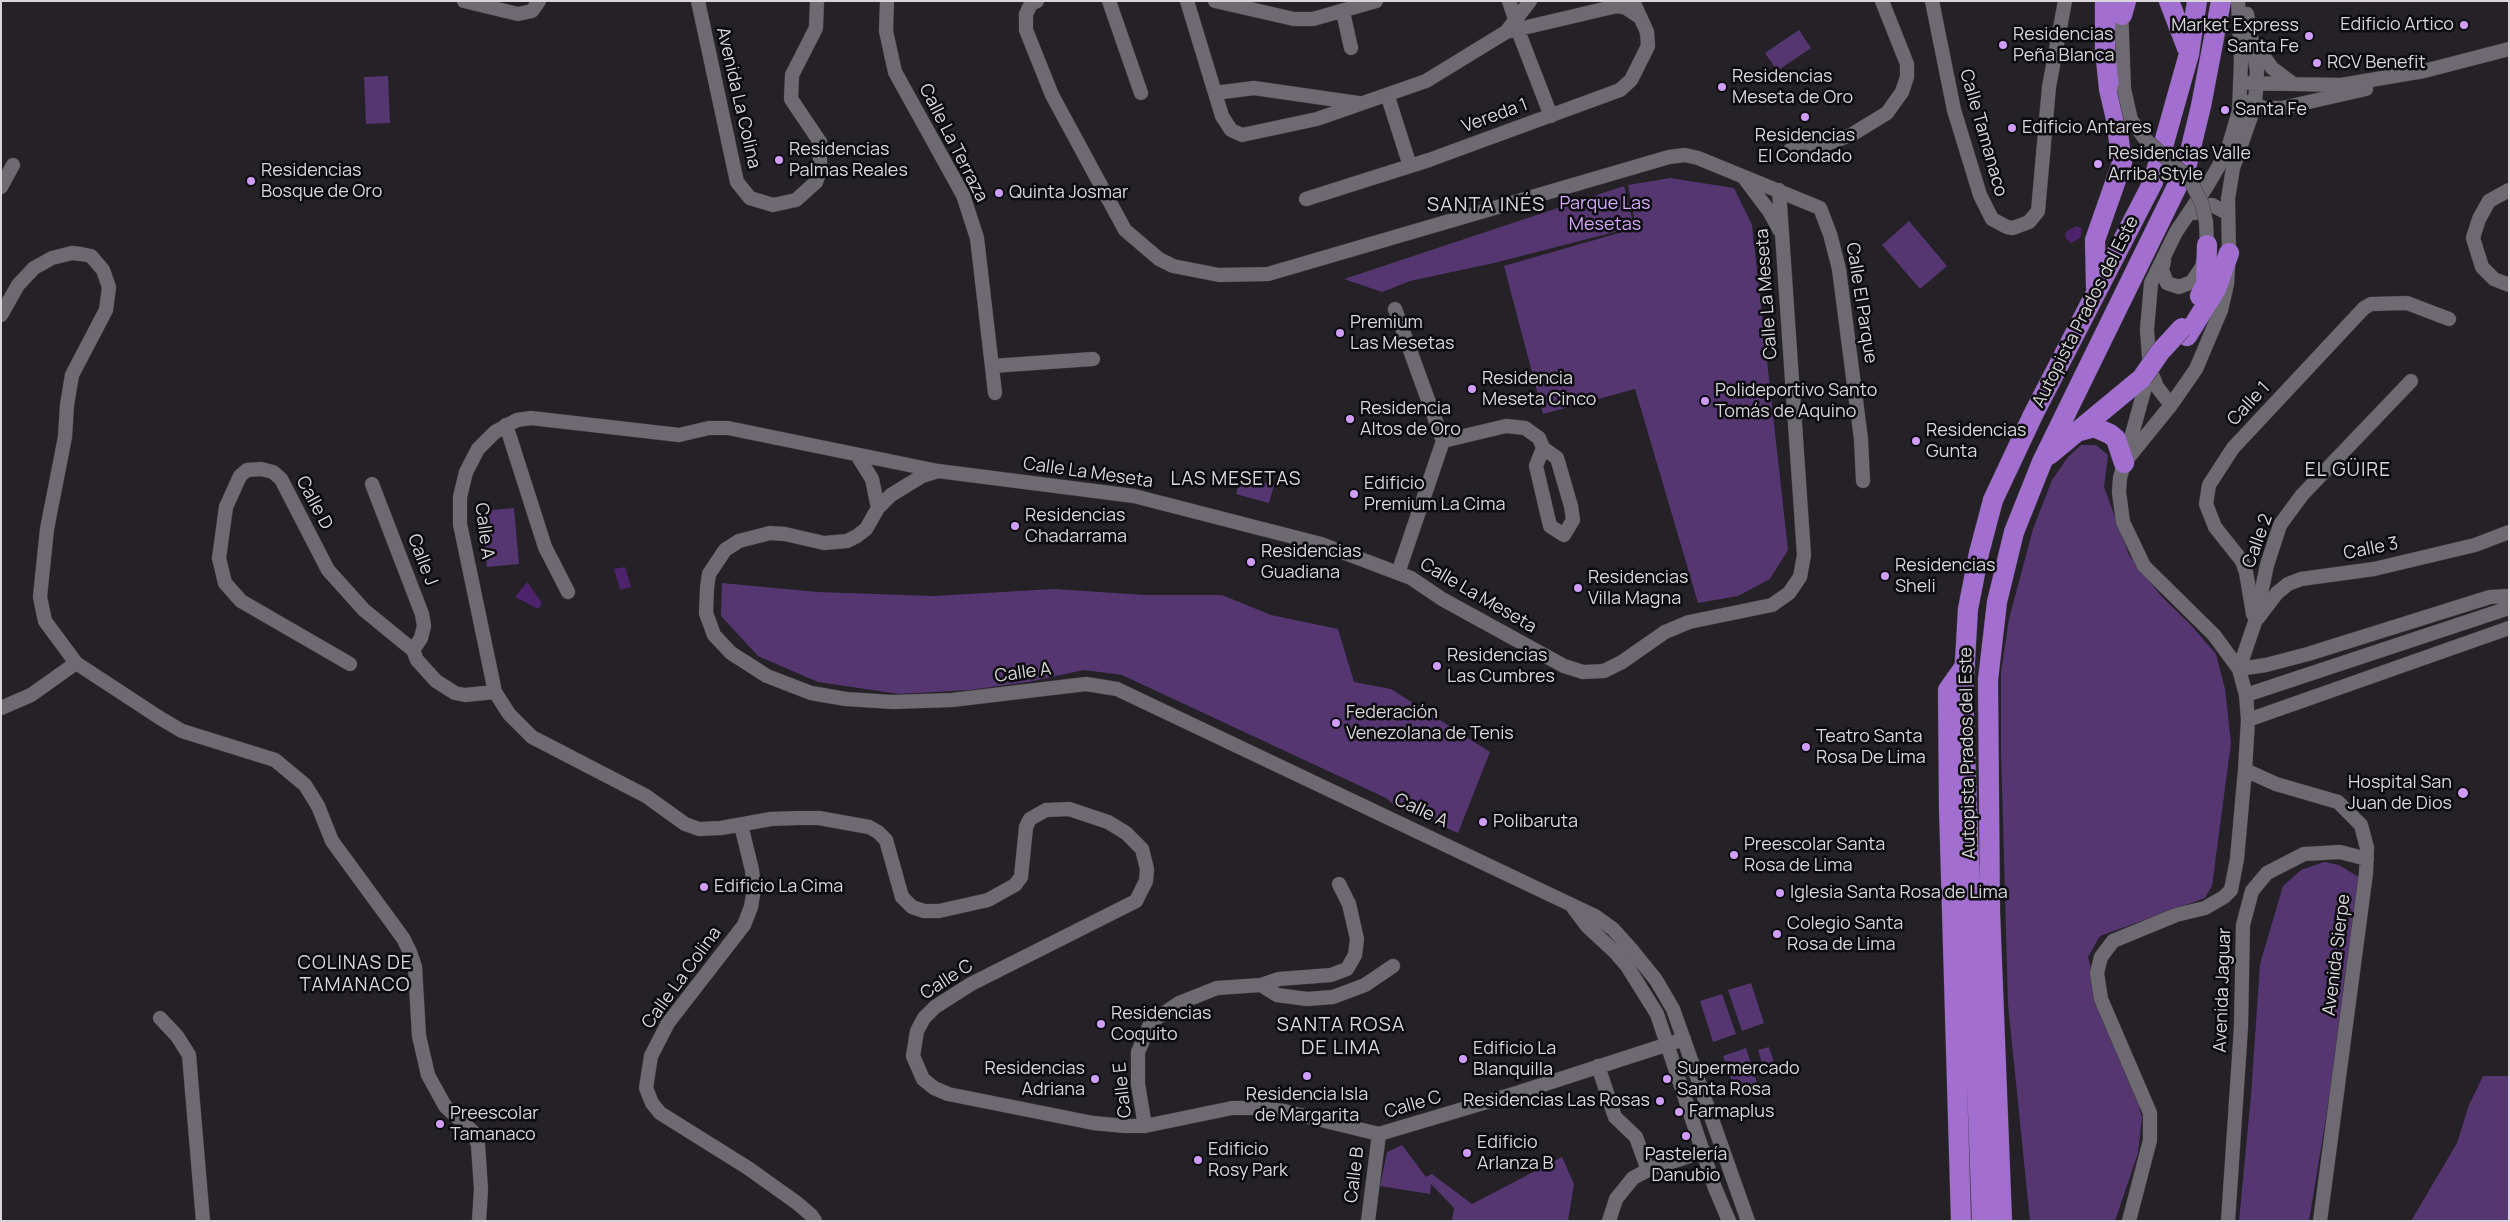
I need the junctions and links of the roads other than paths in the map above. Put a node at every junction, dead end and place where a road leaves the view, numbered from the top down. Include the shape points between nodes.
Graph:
1 (464, 1) edge
2 (698, 1) edge
3 (817, 1) edge
4 (887, 1) edge
5 (1037, 1) edge
6 (1109, 1) edge
7 (1187, 1) edge
8 (1215, 1) edge
9 (1376, 1) edge
10 (1508, 1) edge
11 (1530, 1) edge
12 (1633, 1) edge
13 (1882, 1) edge
14 (1932, 1) edge
15 (2065, 1) edge
16 (2106, 1) edge
17 (2169, 1) edge
18 (2197, 1) edge
19 (2221, 1) edge
20 (2238, 1) edge
21 (2244, 1) edge
22 (535, 6) edge
23 (2122, 6) edge
24 (1343, 12) junction
25 (1643, 20) junction
26 (2248, 21) junction
27 (1513, 26) junction
28 (1351, 48) dead end
29 (2509, 49) edge
30 (2189, 54) junction
31 (2424, 71) junction
32 (2241, 82) junction
33 (2257, 83) junction
34 (2292, 84) junction
35 (1141, 93) dead end
36 (1215, 93) junction
37 (1388, 96) junction
38 (2241, 100) junction
39 (1362, 104) junction
40 (2255, 105) junction
41 (2282, 108) junction
42 (1551, 116) junction
43 (2244, 132) junction
44 (1790, 150) dead end
45 (13, 165) dead end
46 (1410, 166) junction
47 (1744, 178) junction
48 (1, 187) edge
49 (1779, 190) junction
50 (2509, 190) edge
51 (1306, 199) dead end
52 (2227, 214) junction
53 (2176, 232) junction
54 (1782, 236) junction
55 (2207, 245) junction
56 (2229, 253) junction
57 (2164, 260) junction
58 (2509, 285) edge
59 (2096, 292) junction
60 (1395, 309) dead end
61 (1, 315) edge
62 (2449, 319) dead end
63 (1093, 359) dead end
64 (992, 366) junction
65 (2146, 373) junction
66 (2411, 381) dead end
67 (995, 393) dead end
68 (2171, 405) junction
69 (506, 425) junction
70 (2076, 432) junction
71 (1443, 441) junction
72 (1543, 448) junction
73 (857, 455) junction
74 (2042, 462) junction
75 (2124, 463) junction
76 (938, 471) junction
77 (1864, 481) dead end
78 (372, 484) dead end
79 (878, 508) junction
80 (2509, 532) edge
81 (1398, 572) junction
82 (568, 592) dead end
83 (2509, 596) edge
84 (2509, 608) edge
85 (2255, 622) junction
86 (2509, 628) edge
87 (413, 650) junction
88 (76, 663) junction
89 (350, 664) dead end
90 (1965, 666) junction
91 (2240, 670) junction
92 (495, 692) junction
93 (2246, 695) junction
94 (1, 708) edge
95 (2248, 720) junction
96 (2245, 770) junction
97 (741, 825) junction
98 (2367, 859) junction
99 (1339, 884) dead end
100 (1572, 905) junction
101 (1393, 966) dead end
102 (1261, 985) junction
103 (160, 1018) dead end
104 (1684, 1039) junction
105 (1668, 1044) junction
106 (1598, 1066) junction
107 (1145, 1126) junction
108 (1379, 1134) junction
109 (1704, 1151) junction
110 (1648, 1170) junction
111 (1959, 1217) edge
112 (204, 1221) edge
113 (479, 1221) edge
114 (815, 1221) edge
115 (1368, 1221) edge
116 (1609, 1221) edge
117 (1729, 1221) edge
118 (1748, 1221) edge
119 (1982, 1221) edge
120 (2002, 1221) edge
121 (2129, 1221) edge
122 (2228, 1221) edge
123 (2320, 1221) edge

1 - 22 street via 518,14
2 - 3 street, Avenida La Colina via 737,182 750,198 773,205 796,200 816,182 820,171 820,142 791,99 792,75 816,28
4 - 64 street, Calle La Terraza via 886,32 895,72 963,195 977,238
5 - 47 street, Calle El Parque via 1031,4 1026,14 1026,30 1052,95 1125,230 1159,259 1173,266 1219,275 1268,274 1668,157 1685,155 1698,158
6 - 35 street
7 - 36 street
8 - 24 street via 1294,19 1313,19
9 - 24 street
10 - 27 street
11 - 27 street
12 - 25 street, Vereda 1
13 - 44 street via 1906,64 1907,77 1902,92 1887,113 1851,135 1821,146
14 - 15 street, Calle Tamanaco via 1954,110 1980,195 1992,219 2014,228 2029,222 2038,211 2049,87
16 - 59 highway via 2104,50 2122,163 2095,240
17 - 30 highway
18 - 30 highway, Autopista Prados del Este
19 - 74 highway, Autopista Prados del Este via 2186,168
20 - 32 street
21 - 26 street
23 - 55 street, bridge via 2124,89 2131,120 2193,184 2204,212
24 - 28 street
25 - 27 street via 1616,6
25 - 42 street, Vereda 1 via 1648,46 1631,80 1620,90
26 - 33 street
26 - 34 street via 2263,58
27 - 37 street via 1440,75
27 - 42 street
29 - 31 street
30 - 59 highway, Autopista Prados del Este via 2152,182
31 - 34 street via 2341,85
31 - 41 street via 2369,89
32 - 33 street
32 - 38 street
33 - 34 street
33 - 40 street
36 - 39 street via 1263,89
36 - 39 street via 1230,130 1242,135 1317,119
37 - 39 street
37 - 46 street
38 - 40 street
38 - 53 street via 2227,152
40 - 41 street
40 - 43 street
41 - 43 street
42 - 46 street, Vereda 1
43 - 52 street via 2233,168
45 - 48 street
46 - 51 street, Vereda 1
47 - 49 street, Calle El Parque
47 - 54 street via 1769,211
49 - 54 street, Calle La Meseta
49 - 77 street, Calle El Parque via 1820,208 1835,251
50 - 58 street via 2489,201 2473,238 2482,267 2494,279
52 - 53 street via 2212,205 2205,206
52 - 56 street
53 - 57 street
54 - 81 street, Calle La Meseta via 1804,554 1800,577 1782,600 1772,605 1689,622 1665,632 1604,671 1583,672 1548,658
55 - 57 street via 2198,276 2186,286 2167,283 2162,270
55 - 65 highway, bridge via 2206,284 2198,302
56 - 65 highway via 2216,289 2187,336 2157,368
56 - 68 street via 2227,284 2217,323 2196,369
57 - 65 street via 2149,293
59 - 90 highway, Autopista Prados del Este via 1993,500 1968,609
60 - 71 street
61 - 88 street via 18,285 34,268 52,258 72,253 91,256 107,278 106,310 72,376 65,437 47,530 40,597 45,621
62 - 85 street, Calle 1 via 2407,303 2372,304 2364,308 2233,448 2209,485 2206,504 2215,527 2242,561
63 - 64 street
64 - 67 street, Calle La Terraza
65 - 68 street
65 - 70 highway
65 - 75 street
66 - 85 street, Calle 2 via 2302,495 2280,525 2267,565
68 - 75 street
69 - 73 street, Calle A via 532,418 679,435 709,428 728,428
69 - 82 street via 545,547
69 - 92 street, Calle A via 486,440 472,459 462,482 459,510
70 - 74 highway
70 - 75 highway via 2094,427 2110,434 2116,439
71 - 72 street via 1506,426 1525,428 1539,438
71 - 81 street
72 - 72 street via 1536,466 1550,526 1564,535 1573,520 1571,506 1557,458
73 - 76 street, Calle A
73 - 79 street via 872,479
74 - 120 highway, Autopista Prados del Este via 2014,532 2005,565 1997,602 1988,680 1990,911
75 - 91 street via 2119,505 2138,555 2154,576 2214,635
76 - 79 street, Calle A via 906,485
76 - 81 street, Calle La Meseta via 1134,496 1321,544
78 - 87 street, Calle J via 422,614 421,638
79 - 100 street, Calle A via 866,529 847,541 824,543 770,533 740,541 725,550 709,574 706,599 709,625 723,646 752,668 781,683 811,693 854,700 952,700 1086,684 1116,689
80 - 85 street, Calle 3 via 2475,546 2374,570 2301,579 2277,593
83 - 91 street via 2490,597 2308,654
84 - 93 street
85 - 91 street, Calle 2
86 - 95 street
87 - 89 street, Calle D via 364,610 328,570 281,480 273,472 247,470 240,476 226,507 219,558 225,583 241,601
87 - 92 street, Calle D via 422,666 445,688 465,695
88 - 94 street via 31,695
88 - 113 street via 182,731 275,760 305,785 318,806 332,841 410,952 415,967 419,1036 428,1075 445,1106 473,1132 478,1145
90 - 111 highway via 1948,690
90 - 119 highway, Autopista Prados del Este via 1964,721
91 - 93 street
92 - 97 street, Calle A via 509,714 532,737 646,796 685,824 699,828
93 - 95 street
95 - 96 street
96 - 98 street, Avenida Sierpe via 2276,784 2338,802 2361,825
96 - 121 street via 2231,890 2205,908 2176,915 2114,942 2101,957 2097,973 2101,999 2150,1113 2150,1140
97 - 107 street, Calle C via 771,819 819,818 868,827 886,840 902,896 912,907 939,911 988,900 1015,886 1021,876 1026,827 1036,814 1046,810 1069,810 1118,827 1137,843 1146,858 1146,881 1136,901 1021,957 935,1007 916,1031 913,1056 923,1080 948,1094 1093,1123
97 - 114 street, Calle La Colina via 752,870 754,890 750,908 744,924 668,1023 651,1056 646,1088 660,1113 748,1168 797,1203
98 - 122 street, Avenida Jaguar via 2340,852 2304,854 2267,873 2252,891 2243,925 2242,1026
98 - 123 street, Avenida Sierpe
99 - 102 street, Calle E via 1349,904 1357,939 1355,955 1347,969 1331,975 1279,979
100 - 104 street, Calle A via 1595,916 1632,949 1665,993
100 - 105 street via 1586,926 1615,952 1638,981 1657,1014
101 - 102 street, Calle E via 1365,985 1333,997 1307,999 1277,995
102 - 107 street, Calle E via 1217,988 1197,994 1151,1022 1138,1052 1138,1084
103 - 112 street via 189,1055
104 - 105 street, Calle C
104 - 118 street, Calle A
105 - 106 street, Calle C
105 - 109 street
106 - 108 street, Calle C
106 - 110 street via 1615,1117 1636,1136
107 - 108 street, Calle C via 1232,1108 1257,1108
108 - 115 street, Calle B
109 - 110 street
109 - 117 street
110 - 116 street via 1626,1184 1616,1199

